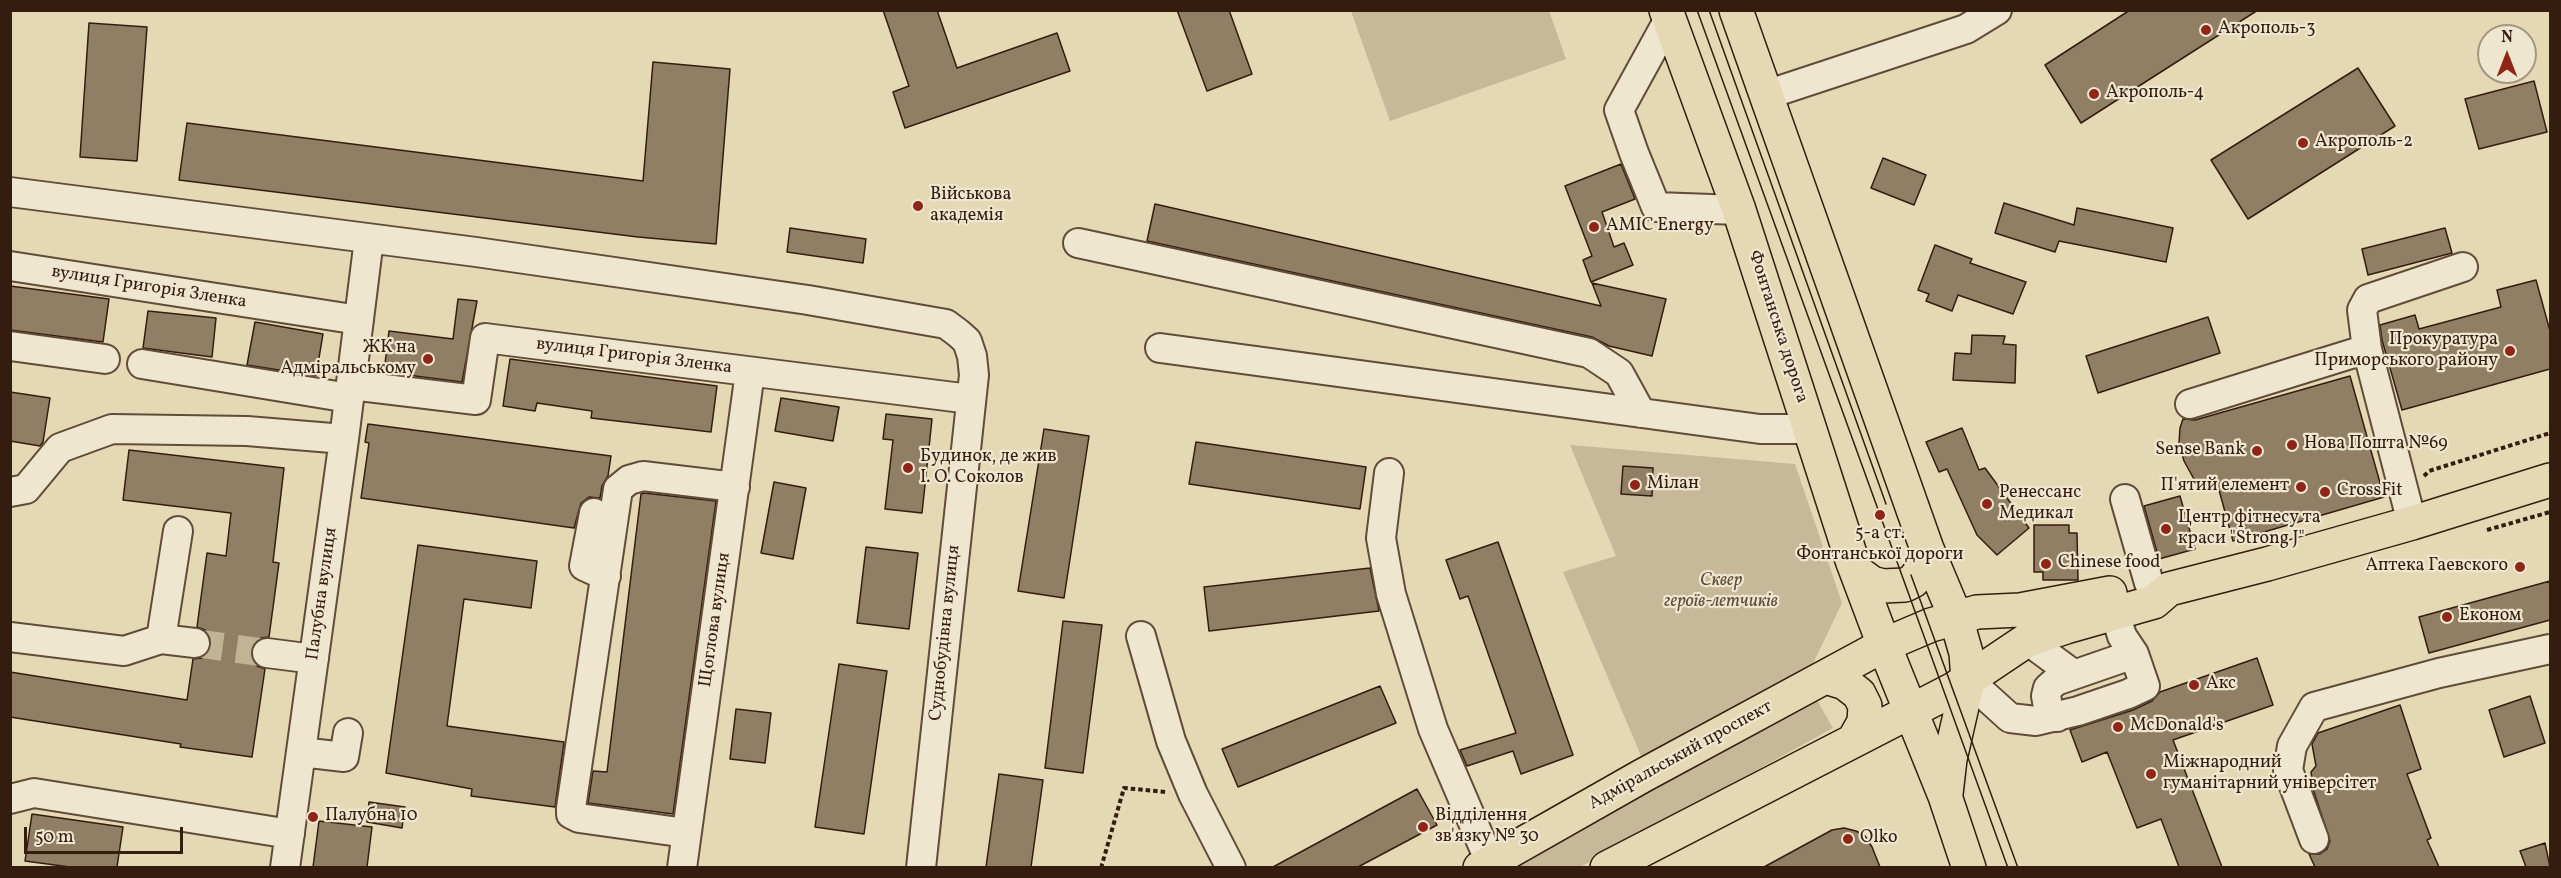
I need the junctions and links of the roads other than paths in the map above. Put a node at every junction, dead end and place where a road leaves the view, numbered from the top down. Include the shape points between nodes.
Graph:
1 (1736, 10) edge
2 (1997, 10) edge
3 (1667, 15) edge
4 (1766, 95) junction
5 (10, 192) edge
6 (1738, 210) junction
7 (369, 238) junction
8 (1077, 243) dead end
9 (10, 266) edge
10 (2463, 267) dead end
11 (359, 320) junction
12 (10, 346) edge
13 (1160, 348) dead end
14 (2367, 350) junction
15 (105, 359) dead end
16 (142, 364) dead end
17 (750, 372) junction
18 (350, 392) junction
19 (970, 399) junction
20 (2190, 404) dead end
21 (1641, 413) junction
22 (1811, 429) junction
23 (344, 439) junction
24 (1389, 473) dead end
25 (2550, 480) edge
26 (735, 487) junction
27 (10, 492) edge
28 (2125, 499) dead end
29 (2408, 508) junction
30 (594, 513) dead end
31 (178, 531) dead end
32 (1927, 549) junction
33 (1857, 572) junction
34 (606, 576) junction
35 (2159, 586) junction
36 (2115, 613) junction
37 (1956, 618) junction
38 (1141, 636) dead end
39 (10, 637) edge
40 (161, 639) junction
41 (2027, 640) junction
42 (195, 643) tunnel mouth
43 (1884, 645) junction
44 (2550, 649) edge
45 (267, 653) tunnel mouth
46 (2134, 654) junction
47 (314, 659) junction
48 (2073, 674) junction
49 (1826, 677) junction
50 (1968, 680) junction
51 (1911, 711) junction
52 (2057, 717) junction
53 (348, 733) dead end
54 (1855, 738) junction
55 (301, 752) junction
56 (1946, 796) junction
57 (10, 799) edge
58 (686, 832) junction
59 (290, 834) junction
60 (2314, 839) dead end
61 (1485, 864) edge
62 (1613, 866) edge
63 (285, 867) edge
64 (682, 867) edge
65 (921, 867) edge
66 (1231, 867) edge
67 (1969, 867) edge

1 - 4 main road
2 - 4 street via 1965,29
3 - 6 main road, Фонтанська дорога
3 - 6 street via 1619,110 1634,153 1656,207
4 - 32 main road
5 - 7 street, Суднобудівна вулиця
6 - 22 main road, Фонтанська дорога
7 - 11 street, Палубна вулиця
7 - 19 street, Суднобудівна вулиця via 946,324 967,341 972,356
8 - 21 street via 1589,353 1619,373
9 - 11 street, вулиця Григорія Зленка
10 - 14 street via 2368,299 2362,310
11 - 18 street, Палубна вулиця
12 - 15 street
13 - 21 street
14 - 20 street
14 - 29 street
16 - 18 street
17 - 18 street, вулиця Григорія Зленка via 485,338 476,400
17 - 19 street, вулиця Григорія Зленка
17 - 26 street, Щоглова вулиця
18 - 23 street, Палубна вулиця
19 - 65 street, Суднобудівна вулиця
21 - 22 street via 1760,429
22 - 33 main road, Фонтанська дорога
23 - 27 street via 247,431 112,429 60,448 26,489
23 - 47 street, Палубна вулиця
24 - 61 street via 1381,538 1391,594 1433,729
25 - 29 main road, Адміральський проспект
26 - 34 street via 643,476 629,480 618,489
26 - 58 street, Щоглова вулиця
28 - 35 street
29 - 35 main road, Адміральський проспект via 2267,564
30 - 34 street via 584,566
31 - 40 street
32 - 33 main road via 1923,568 1905,585 1883,586
32 - 37 main road
33 - 43 main road, Фонтанська дорога
34 - 58 street via 571,814
35 - 36 main road via 2154,603
35 - 37 main road, Адміральський проспект
36 - 41 main road
36 - 46 street via 2122,636
37 - 43 main road, Адміральський проспект
37 - 50 main road via 1966,653
38 - 66 street via 1171,741
39 - 40 street via 124,651
40 - 42 street
41 - 48 street
41 - 50 main road
43 - 49 main road, Адміральський проспект
43 - 51 main road, Фонтанська дорога
44 - 60 street via 2439,673 2314,707 2292,746 2288,770
45 - 47 street
46 - 48 street
46 - 52 street via 2145,686
47 - 55 street, Палубна вулиця
48 - 52 street via 2048,688 2048,707
49 - 54 main road via 1845,683 1859,694 1865,706 1864,722
49 - 61 main road, Адміральський проспект
50 - 51 main road
50 - 52 street via 2010,718 2036,721
50 - 56 main road
51 - 54 main road
51 - 56 main road
53 - 55 street via 344,757
54 - 62 main road
55 - 59 street, Палубна вулиця
56 - 67 main road
57 - 59 street via 34,793
58 - 64 street, Щоглова вулиця
59 - 63 street, Палубна вулиця

